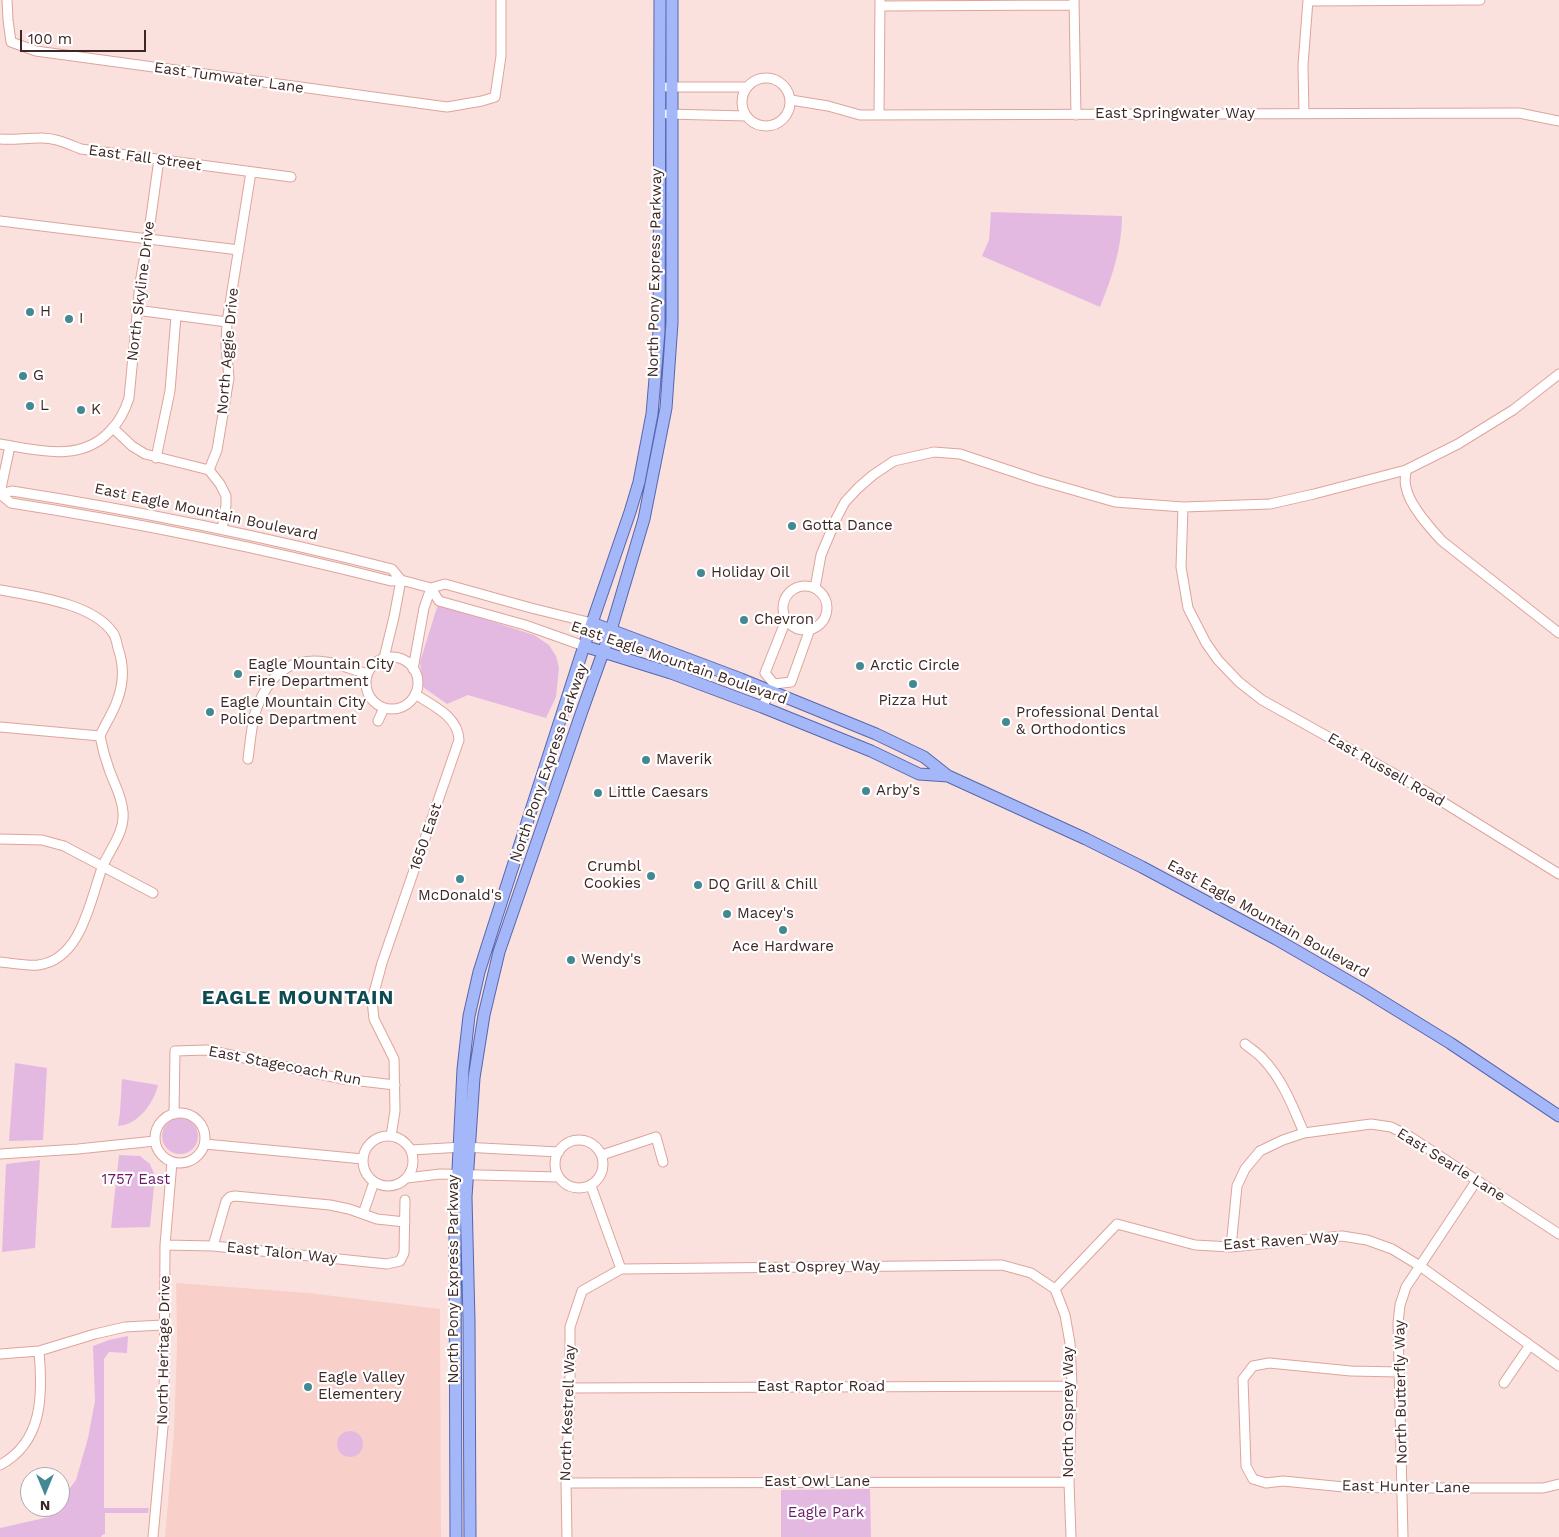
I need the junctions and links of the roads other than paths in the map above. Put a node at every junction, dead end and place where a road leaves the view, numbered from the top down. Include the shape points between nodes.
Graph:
1 (7, 0) edge
2 (501, 0) edge
3 (660, 0) edge
4 (672, 0) edge
5 (1480, 0) edge
6 (1308, 1) edge
7 (880, 3) edge
8 (1074, 3) edge
9 (666, 87) junction
10 (747, 87) junction
11 (791, 100) junction
12 (672, 114) junction
13 (1304, 114) junction
14 (659, 115) junction
15 (879, 115) junction
16 (1076, 115) junction
17 (746, 116) junction
18 (1559, 121) edge
19 (0, 138) edge
20 (159, 159) junction
21 (251, 172) junction
22 (291, 177) dead end
23 (0, 220) edge
24 (148, 238) junction
25 (239, 250) junction
26 (136, 310) junction
27 (176, 316) junction
28 (227, 322) junction
29 (1559, 374) edge
30 (116, 425) junction
31 (0, 444) edge
32 (10, 446) junction
33 (156, 458) junction
34 (209, 470) junction
35 (1406, 470) junction
36 (0, 494) edge
37 (1183, 507) junction
38 (222, 529) junction
39 (400, 580) junction
40 (431, 588) junction
41 (815, 588) junction
42 (0, 590) edge
43 (786, 620) junction
44 (592, 623) junction
45 (810, 629) junction
46 (611, 630) junction
47 (1559, 632) edge
48 (584, 646) junction
49 (604, 652) junction
50 (384, 658) junction
51 (413, 669) junction
52 (367, 674) junction
53 (772, 688) junction
54 (415, 694) junction
55 (762, 707) junction
56 (384, 708) junction
57 (378, 721) dead end
58 (0, 727) edge
59 (100, 736) junction
60 (248, 759) dead end
61 (948, 776) junction
62 (0, 839) edge
63 (103, 866) junction
64 (1559, 874) edge
65 (153, 893) dead end
66 (0, 962) edge
67 (1245, 1044) dead end
68 (395, 1085) junction
69 (174, 1114) junction
70 (1559, 1116) edge
71 (1304, 1133) junction
72 (391, 1136) junction
73 (155, 1141) junction
74 (205, 1144) junction
75 (464, 1147) junction
76 (410, 1150) junction
77 (558, 1152) junction
78 (0, 1154) edge
79 (602, 1155) junction
80 (363, 1159) junction
81 (172, 1162) junction
82 (663, 1162) dead end
83 (462, 1174) junction
84 (558, 1177) junction
85 (407, 1178) junction
86 (1477, 1180) junction
87 (374, 1182) junction
88 (591, 1186) junction
89 (406, 1200) dead end
90 (363, 1214) junction
91 (405, 1222) junction
92 (1559, 1234) edge
93 (165, 1245) junction
94 (213, 1246) junction
95 (1231, 1247) junction
96 (1420, 1266) junction
97 (621, 1269) junction
98 (1055, 1289) junction
99 (582, 1291) joint
100 (163, 1325) junction
101 (1530, 1345) junction
102 (39, 1351) junction
103 (0, 1354) edge
104 (1559, 1366) edge
105 (1399, 1372) junction
106 (1504, 1383) dead end
107 (1072, 1386) junction
108 (570, 1388) junction
109 (0, 1465) edge
110 (1069, 1482) junction
111 (566, 1483) junction
112 (1559, 1484) edge
113 (1402, 1488) junction
114 (153, 1537) edge
115 (456, 1537) edge
116 (470, 1537) edge
117 (567, 1537) edge
118 (1071, 1537) edge
119 (1403, 1537) edge

1 - 2 street, East Tumwater Lane via 11,42 36,51 447,107 495,97 501,56
3 - 9 main road, North Pony Express Parkway
4 - 9 main road, North Pony Express Parkway
5 - 6 street
6 - 13 street via 1303,65
7 - 8 street
7 - 15 street
8 - 16 street
9 - 10 street
9 - 12 main road, North Pony Express Parkway
9 - 14 main road, North Pony Express Parkway
10 - 11 street via 761,78 772,78 786,87
10 - 17 street via 742,101
11 - 15 street, East Springwater Way via 860,115
11 - 17 street via 790,110 779,123 763,126
12 - 14 street
12 - 17 street
12 - 46 main road, North Pony Express Parkway via 672,323 666,408 644,519
13 - 16 street, East Springwater Way
13 - 18 street, East Springwater Way via 1519,112
14 - 44 main road, North Pony Express Parkway via 659,331 652,414 639,482
15 - 16 street, East Springwater Way
19 - 20 street, East Fall Street via 40,137 81,149
20 - 21 street, East Fall Street
20 - 24 street, North Skyline Drive
21 - 22 street, East Fall Street
21 - 25 street, North Aggie Drive
23 - 24 street
24 - 25 street
24 - 26 street, North Skyline Drive
25 - 28 street, North Aggie Drive
26 - 27 street
26 - 30 street, North Skyline Drive via 129,398
27 - 28 street
27 - 33 street via 170,391
28 - 34 street, North Aggie Drive via 228,378 217,450
29 - 35 street via 1512,410 1458,444
30 - 32 street via 96,443 77,450 52,452
30 - 33 street via 132,446
31 - 32 street
32 - 36 street
33 - 34 street
34 - 38 street via 226,496
35 - 37 street via 1270,504
35 - 47 street via 1406,487 1415,506 1442,541
36 - 38 street, East Eagle Mountain Boulevard via 12,490
36 - 39 street, East Eagle Mountain Boulevard via 11,503 171,530 392,581
37 - 41 street via 1116,502 960,454 934,452 894,461 873,474 852,495 837,517 821,555
37 - 64 street, East Russell Road via 1181,567 1188,608 1206,643 1238,682 1262,700 1425,791
38 - 39 street, East Eagle Mountain Boulevard via 392,569
39 - 40 street, East Eagle Mountain Boulevard
39 - 50 street
40 - 44 street, East Eagle Mountain Boulevard via 445,584
40 - 48 street, East Eagle Mountain Boulevard via 439,601 525,625
40 - 51 street
41 - 43 street via 800,586 785,597
41 - 45 street via 823,595 827,608 821,622
42 - 59 street via 85,611 113,634 124,670 118,700
43 - 45 street via 796,627
43 - 53 street via 766,673
44 - 46 main road, East Eagle Mountain Boulevard
44 - 48 main road, North Pony Express Parkway
45 - 53 street via 791,682
46 - 49 main road, North Pony Express Parkway
46 - 53 main road, East Eagle Mountain Boulevard
48 - 49 main road, East Eagle Mountain Boulevard
48 - 75 main road, North Pony Express Parkway via 479,972 462,1069
49 - 55 main road, East Eagle Mountain Boulevard
49 - 75 main road, North Pony Express Parkway via 499,952 484,1014
50 - 51 street via 400,659
50 - 52 street
51 - 54 street via 417,681
52 - 56 street via 370,698
52 - 60 street via 326,662 298,662 280,671 272,679 255,714
53 - 55 street
53 - 61 main road, East Eagle Mountain Boulevard via 924,757
54 - 56 street via 402,706
54 - 68 street, 1650 East via 452,719 459,730 459,740 372,1000 374,1019 394,1059
55 - 61 main road, East Eagle Mountain Boulevard via 919,774
56 - 57 street
58 - 59 street
59 - 63 street via 124,814 120,834
61 - 70 main road, East Eagle Mountain Boulevard via 1086,839 1276,939 1450,1043
62 - 63 street via 42,840 64,846
63 - 65 street
63 - 66 street via 79,934 64,953 39,965
67 - 71 street via 1277,1076
68 - 69 street, East Stagecoach Run via 343,1079 207,1050 175,1051
68 - 72 street, 1650 East
69 - 73 street via 161,1123
69 - 74 street via 194,1117 205,1135
71 - 86 street, East Searle Lane via 1371,1124 1391,1127
71 - 95 street, East Searle Lane via 1260,1151 1245,1169 1237,1186
72 - 76 street
72 - 80 street via 383,1136 369,1144
73 - 78 street
73 - 81 street via 160,1153
74 - 80 street
74 - 81 street via 198,1156 189,1162
75 - 76 street
75 - 77 street
75 - 83 main road, North Pony Express Parkway
76 - 85 street via 413,1164
77 - 79 street via 566,1144 580,1140 593,1144
77 - 84 street via 555,1163
79 - 82 street via 656,1137
79 - 88 street via 602,1175
80 - 87 street via 365,1172
81 - 93 street, North Heritage Drive
83 - 84 street
83 - 85 street
83 - 115 main road, North Pony Express Parkway via 455,1230
83 - 116 main road, North Pony Express Parkway via 469,1321
84 - 88 street via 574,1188
85 - 87 street via 388,1186
86 - 92 street, East Searle Lane
86 - 96 street, North Butterfly Way
87 - 90 street
88 - 97 street
89 - 91 street
90 - 91 street
90 - 94 street via 330,1205 230,1197
91 - 94 street, East Talon Way via 404,1253 400,1261 387,1264
93 - 94 street, East Talon Way
93 - 100 street, North Heritage Drive
95 - 96 street, East Raven Way via 1342,1236 1392,1249
95 - 98 street, East Raven Way via 1195,1245 1117,1224
96 - 101 street, East Raven Way
96 - 105 street, North Butterfly Way via 1406,1287 1400,1305
97 - 98 street, East Osprey Way via 1002,1265 1031,1273
97 - 99 street, East Osprey Way
98 - 107 street, North Osprey Way via 1066,1315
99 - 108 street, North Kestrell Way via 570,1327
100 - 102 street via 95,1334
100 - 114 street, North Heritage Drive via 164,1416
101 - 104 street, East Raven Way
101 - 106 street
102 - 103 street
102 - 109 street via 42,1383 32,1434 20,1452
105 - 113 street, North Butterfly Way
105 - 113 street, East Hunter Lane via 1268,1363 1253,1366 1243,1379 1246,1466 1253,1479 1266,1483 1283,1481
107 - 108 street, East Raptor Road
107 - 110 street, North Osprey Way
108 - 111 street, North Kestrell Way
110 - 111 street, East Owl Lane
110 - 118 street, North Osprey Way
111 - 117 street, North Kestrell Way
112 - 113 street, East Hunter Lane via 1544,1488
113 - 119 street, North Butterfly Way

